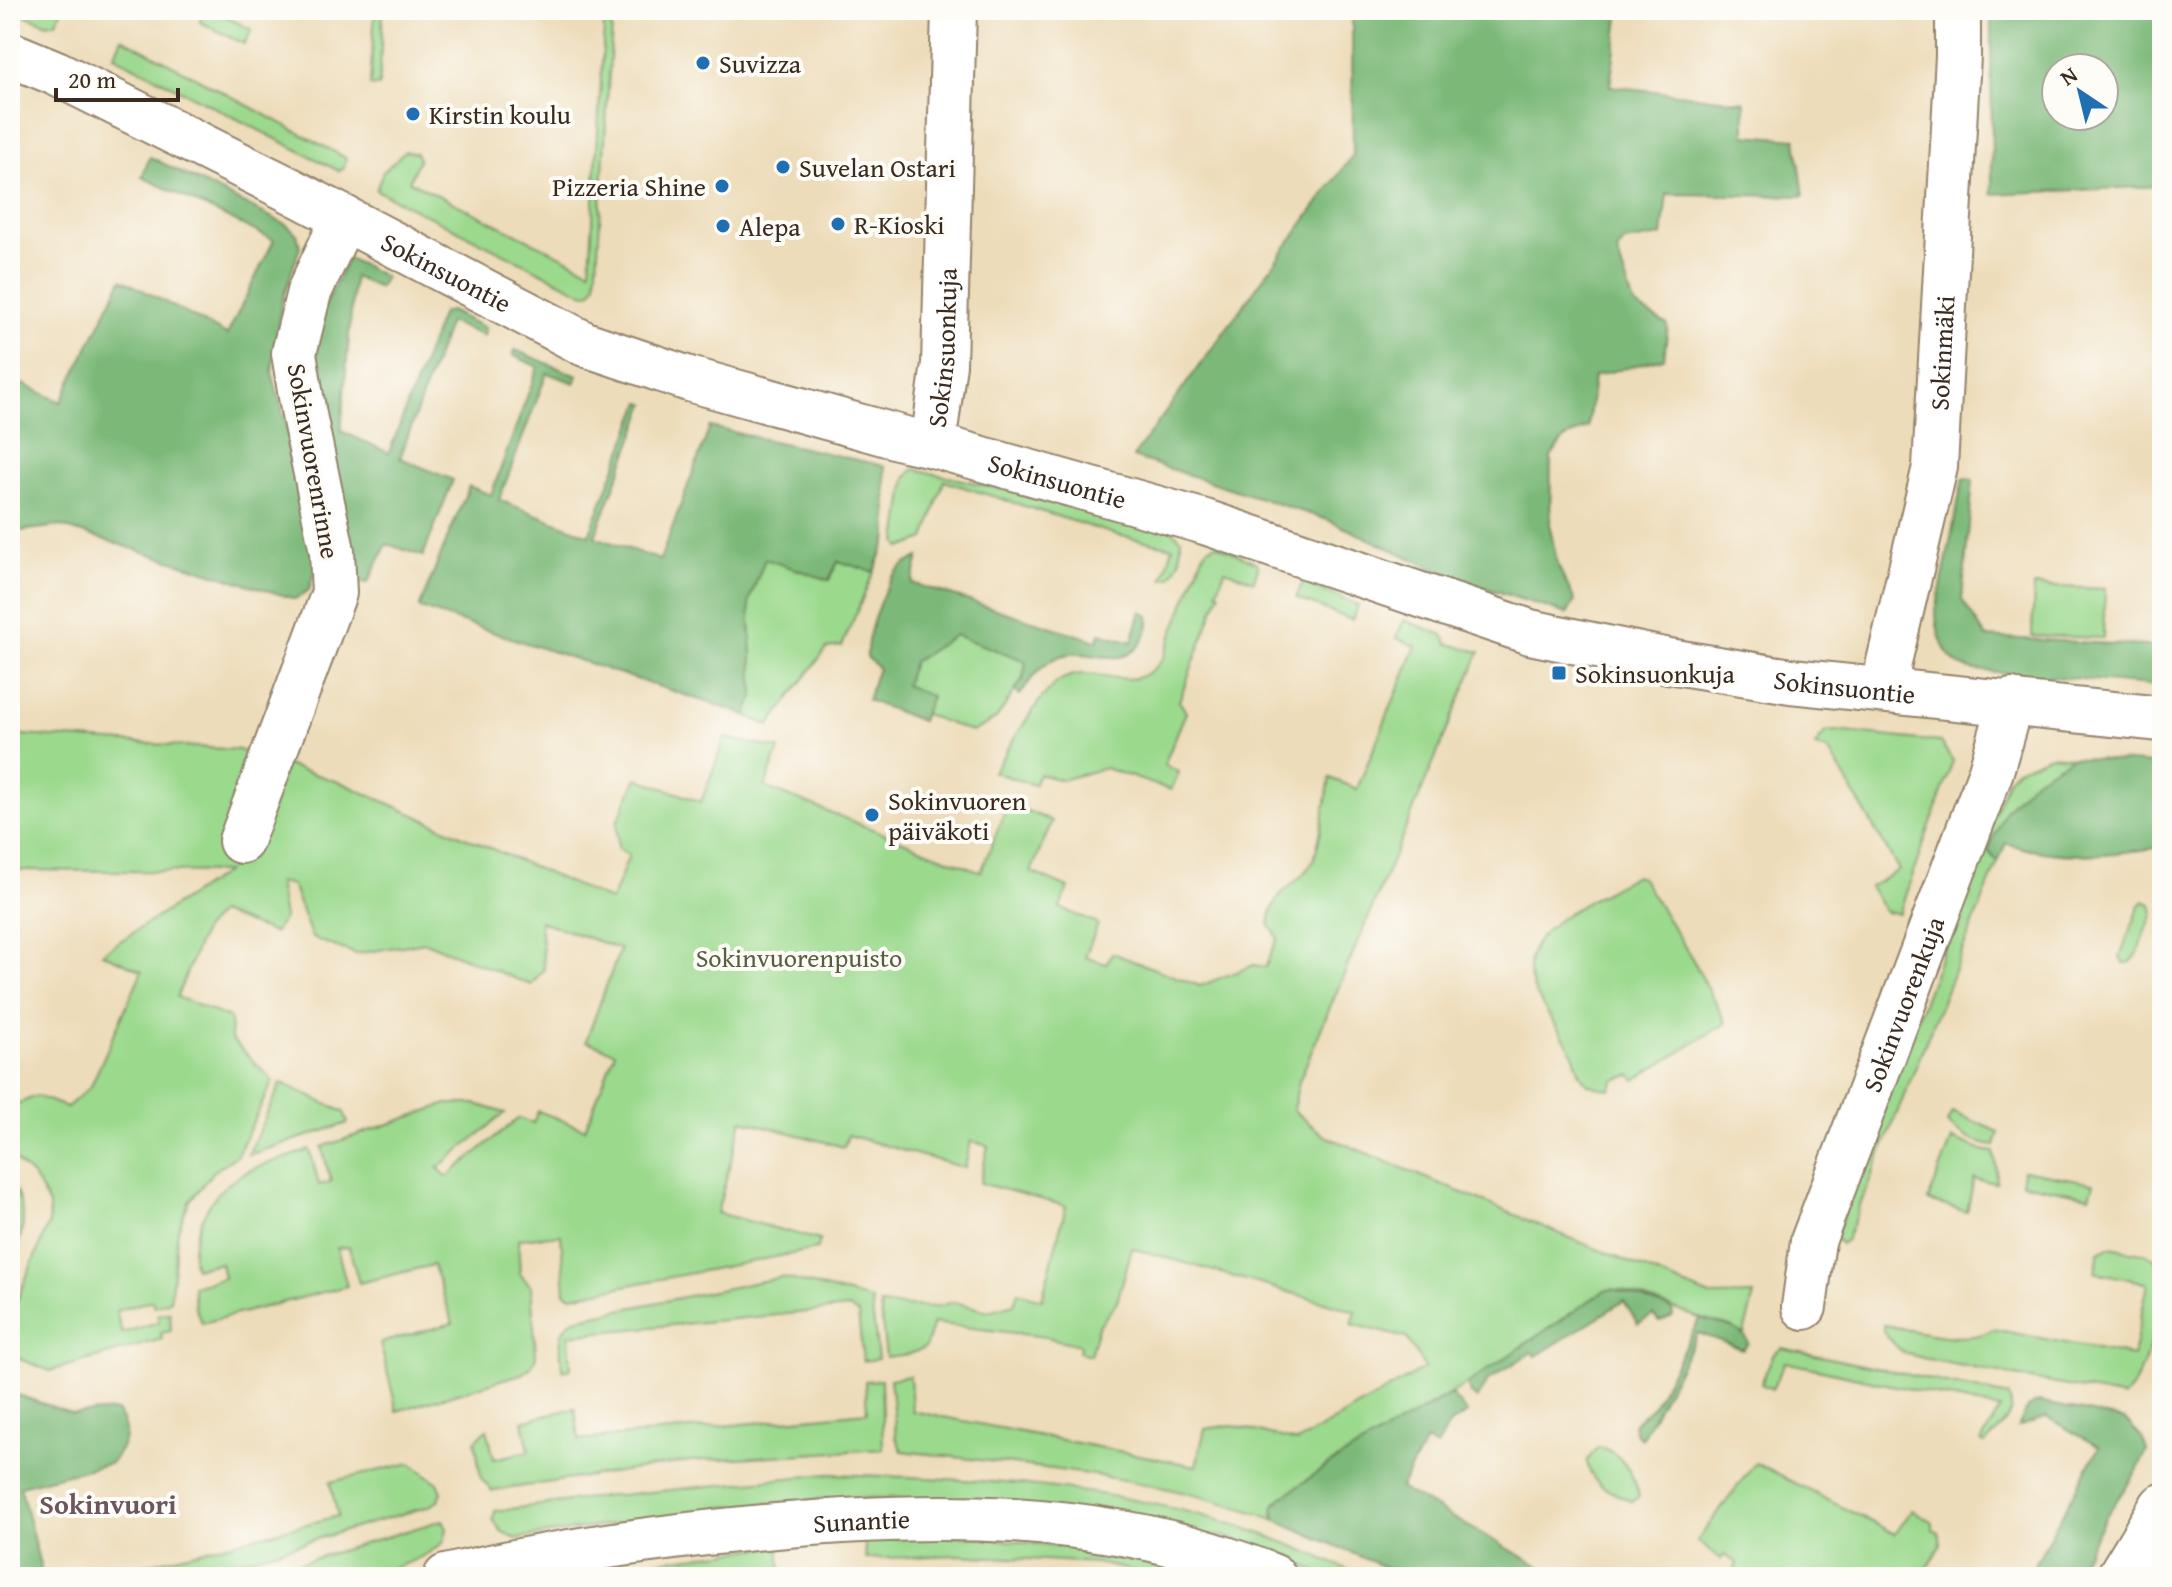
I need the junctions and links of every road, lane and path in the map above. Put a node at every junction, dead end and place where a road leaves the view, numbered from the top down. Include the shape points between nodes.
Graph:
1 (954, 10) edge
2 (1958, 10) edge
3 (10, 54) edge
4 (344, 218) junction
5 (933, 445) junction
6 (1885, 689) junction
7 (2011, 701) junction
8 (2162, 719) edge
9 (241, 841) dead end
10 (1804, 1307) dead end
11 (2162, 1506) edge
12 (446, 1577) edge
13 (1274, 1577) edge
14 (2119, 1577) edge

1 - 5 street, Sokinsuonkuja via 944,364
2 - 6 street, Sokinmäki via 1935,467
3 - 4 street, Sokinsuontie
4 - 5 street, Sokinsuontie via 585,344 689,379
4 - 9 street, Sokinvuorenrinne via 309,292 294,353 332,551 334,593
5 - 6 street, Sokinsuontie via 1205,522 1530,632 1791,681
6 - 7 street, Sokinsuontie
7 - 8 street, Sokinsuontie
7 - 10 street, Sokinvuorenkuja via 2001,743 1813,1241
11 - 14 street
12 - 13 street, Sunantie via 644,1539 819,1521 997,1517 1121,1532 1228,1558

